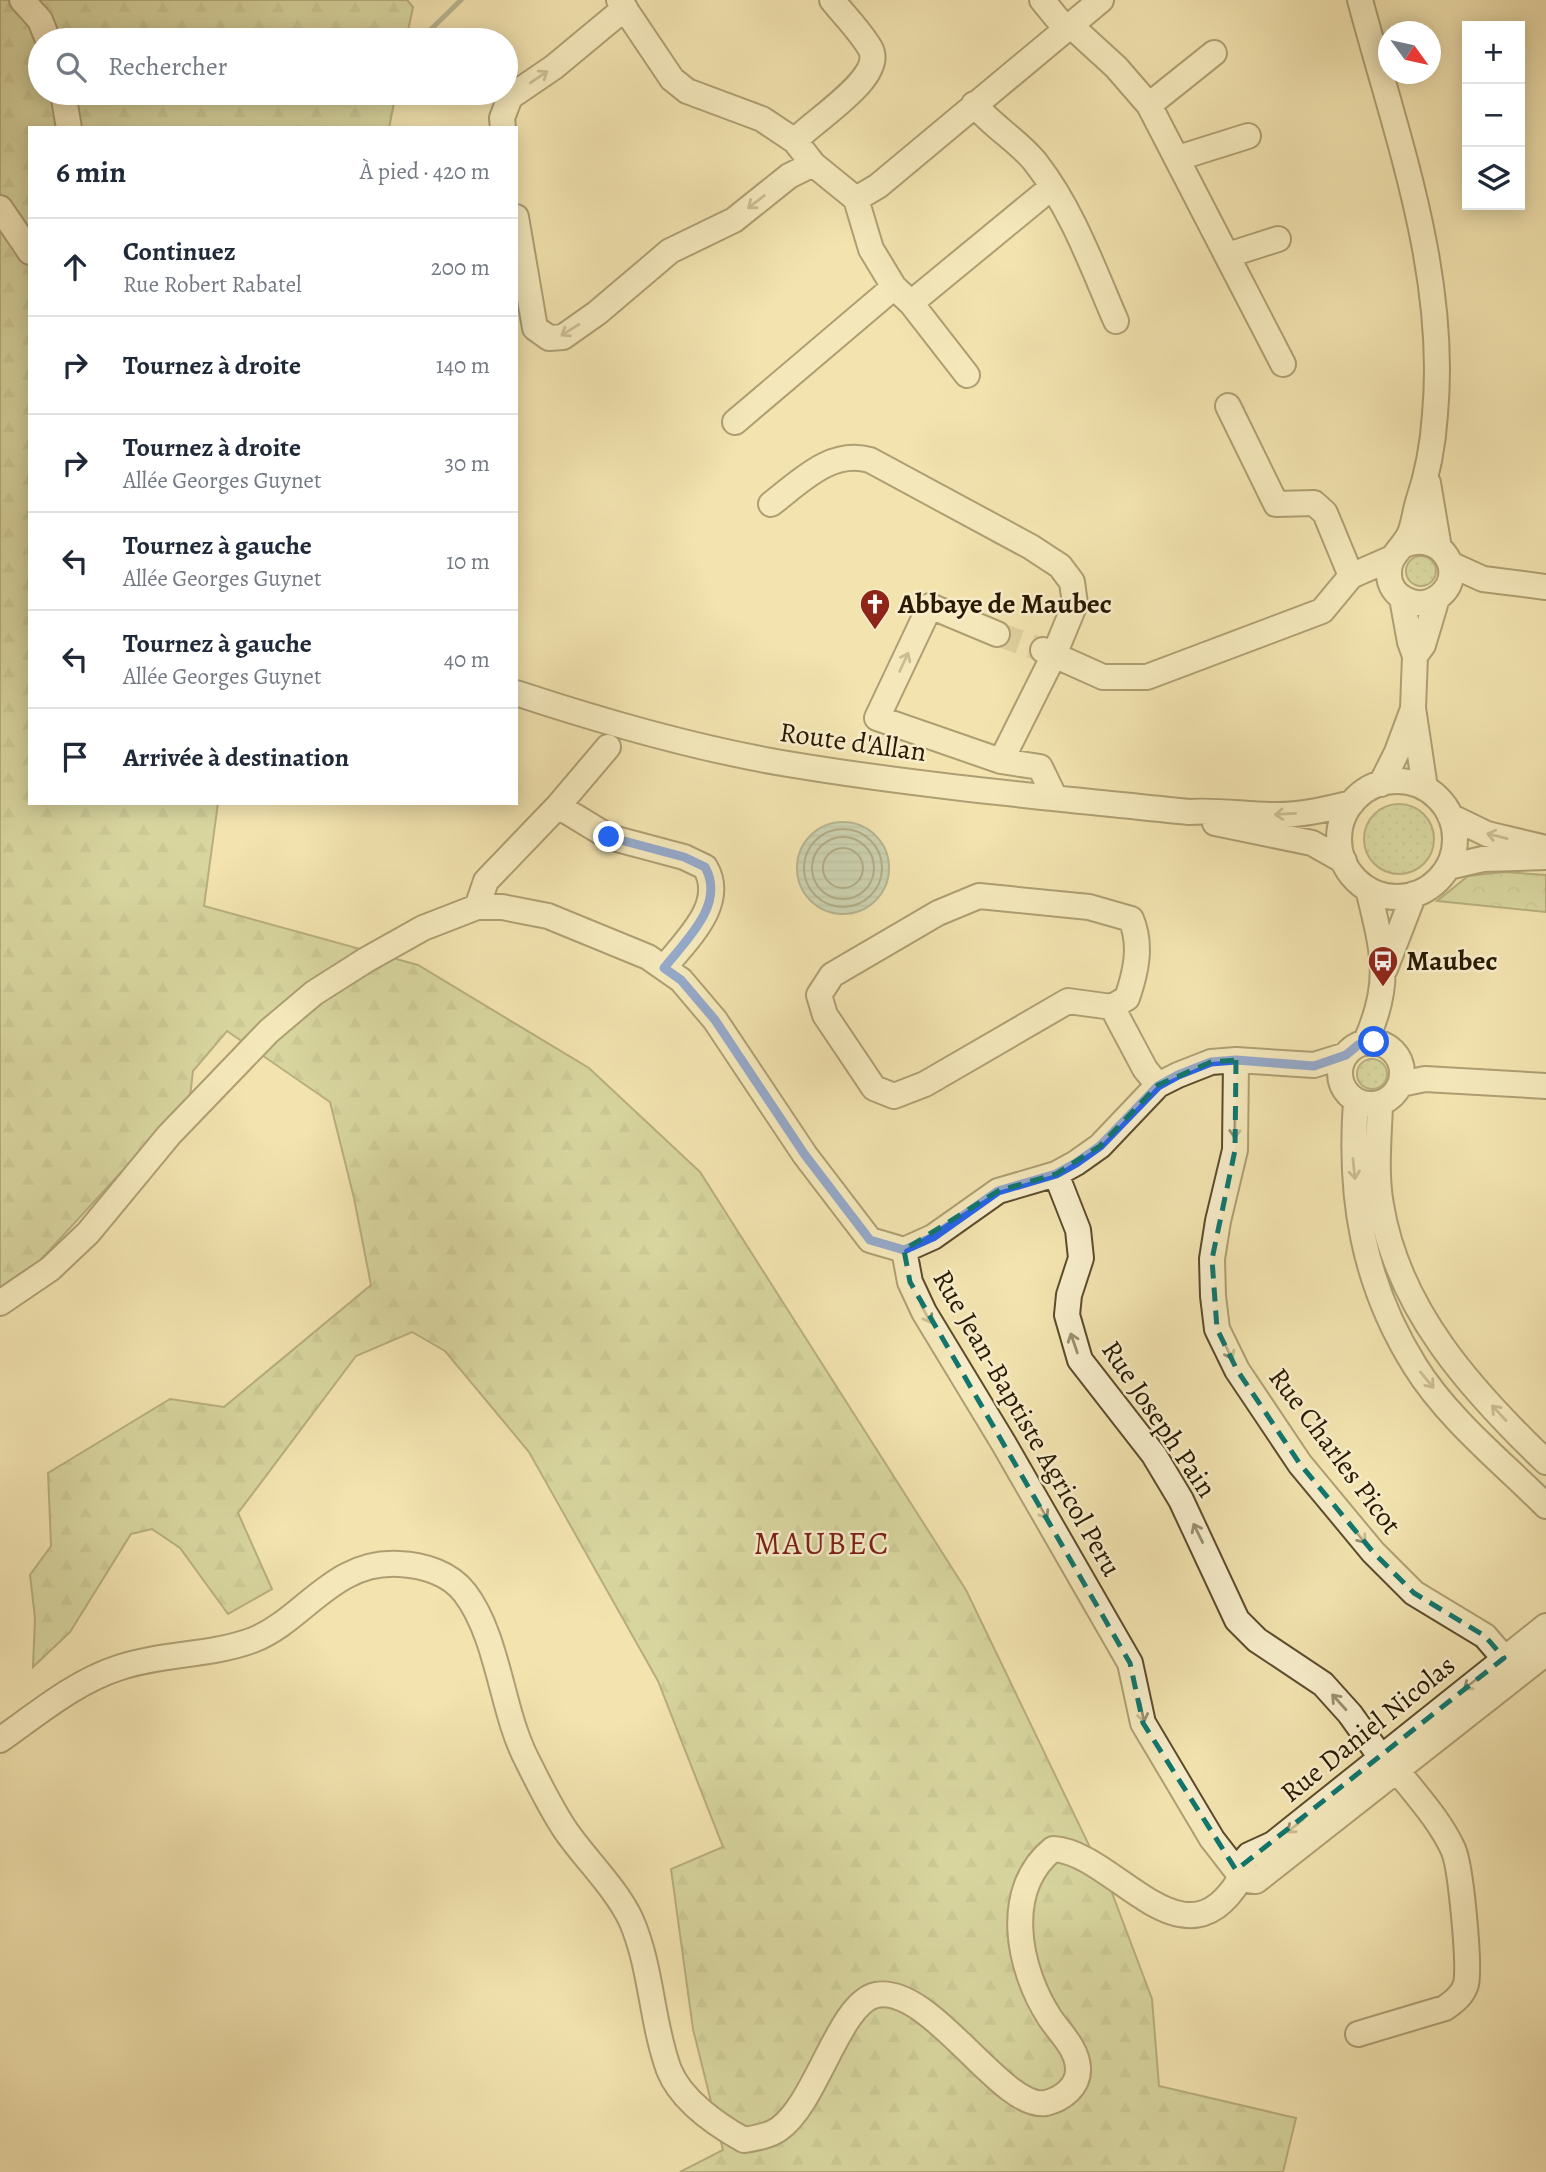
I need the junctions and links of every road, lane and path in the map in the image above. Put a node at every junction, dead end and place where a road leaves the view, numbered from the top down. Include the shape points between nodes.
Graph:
1 (22, 0) edge
2 (832, 0) edge
3 (1042, 0) edge
4 (1101, 0) edge
5 (1360, 0) edge
6 (622, 4) edge
7 (1070, 25) junction
8 (43, 28) edge
9 (1214, 53) dead end
10 (518, 92) edge
11 (974, 104) junction
12 (65, 105) edge
13 (507, 105) edge
14 (1149, 105) junction
15 (69, 126) edge
16 (503, 126) edge
17 (1248, 136) dead end
18 (795, 141) junction
19 (1178, 158) junction
20 (813, 164) junction
21 (1052, 187) junction
22 (856, 199) junction
23 (0, 208) edge
24 (518, 229) edge
25 (1278, 239) dead end
26 (28, 249) edge
27 (1228, 255) junction
28 (902, 295) junction
29 (1116, 321) dead end
30 (1283, 364) dead end
31 (967, 375) dead end
32 (1227, 405) dead end
33 (735, 422) dead end
34 (1427, 478) junction
35 (771, 504) dead end
36 (1396, 571) junction
37 (1444, 573) junction
38 (1355, 574) junction
39 (1546, 587) edge
40 (997, 634) tunnel mouth
41 (1049, 653) junction
42 (1415, 656) junction
43 (518, 694) edge
44 (1413, 708) junction
45 (608, 747) dead end
46 (1000, 761) junction
47 (1381, 784) junction
48 (1425, 788) junction
49 (1055, 798) junction
50 (1352, 803) junction
51 (558, 806) junction
52 (1189, 812) junction
53 (1450, 816) junction
54 (1546, 848) edge
55 (1546, 857) edge
56 (1344, 861) junction
57 (1448, 867) junction
58 (1368, 889) junction
59 (1414, 894) junction
60 (477, 907) junction
61 (664, 968) junction
62 (1385, 970) junction
63 (1381, 1004) junction
64 (1112, 1007) junction
65 (1355, 1049) junction
66 (1236, 1060) junction
67 (1314, 1066) junction
68 (1398, 1066) junction
69 (1340, 1079) junction
70 (1158, 1086) junction
71 (1546, 1086) edge
72 (1368, 1102) junction
73 (1056, 1174) junction
74 (904, 1250) junction
75 (0, 1303) edge
76 (1546, 1462) edge
77 (1546, 1506) edge
78 (1546, 1626) edge
79 (1546, 1653) edge
80 (1504, 1658) junction
81 (0, 1740) edge
82 (1388, 1763) junction
83 (1238, 1875) junction
84 (1358, 2034) dead end

1 - 8 street
2 - 18 street via 872,50 872,65 864,80
3 - 7 street via 1060,22
4 - 7 street
5 - 34 street via 1427,250 1436,310 1439,379
10 -> 6 street via 554,67
6 - 18 street via 671,79 687,91 762,119
7 - 11 street
7 - 14 street
9 - 14 street
11 - 21 street via 993,127 1035,161
11 - 22 street via 878,186
12 - 15 street
16 -> 13 street
14 - 19 street
17 - 19 street
18 - 20 street
19 - 27 street
20 - 22 street
20 -> 24 street via 789,176 734,220 670,251 563,337 549,338 535,328
21 - 28 street
21 - 29 street
22 - 28 street via 871,249
23 - 26 street
25 - 27 street
27 - 30 street
28 - 31 street
28 - 33 street
32 - 38 street via 1276,505 1314,503 1325,513
34 - 36 street
34 - 37 street
35 - 41 street via 840,457 870,460 1060,566 1072,582 1075,604
36 - 37 street via 1420,541
36 - 37 street via 1419,603
36 - 38 street
36 - 42 street
37 - 39 street via 1457,586 1483,579
37 - 42 street via 1423,645
38 - 41 street via 1322,611 1147,677 1103,677
46 -> 40 street via 877,718 930,606
41 - 46 street
42 - 44 street
43 - 49 street, Route d'Allan via 690,743 787,764
44 - 47 street
44 - 48 street
45 - 51 street
46 - 49 street via 1040,767
47 - 48 street via 1403,781
47 - 50 street
48 - 53 street
49 - 52 street, Route d'Allan
50 -> 52 street, Route d'Allan via 1275,815
50 - 56 street via 1340,837
51 - 60 street via 486,881
51 - 61 street via 609,837 705,867 713,887 712,902
52 - 56 street, Route d'Allan via 1218,825 1312,843
54 -> 53 street via 1487,834
53 - 57 street via 1455,836
55 - 57 street via 1483,859
56 - 58 street
57 - 59 street via 1434,884
58 - 59 street via 1391,896
58 - 62 street
59 - 62 street
60 - 61 street, Rue Jean-Baptiste Agricol Peru via 548,916
60 - 75 street, Rue Jean-Baptiste Agricol Peru via 423,928 314,993 269,1031 169,1135 88,1233 50,1269
61 - 74 street, Rue Jean-Baptiste Agricol Peru via 681,980 715,1020 805,1155 870,1240
62 - 63 street
63 - 65 street
63 - 68 street
64 - 64 street via 1127,998 1133,980 1139,937 1131,919 1089,907 979,896 938,913 832,975 819,995 825,1016 874,1088 894,1096 925,1084 1068,1001
64 - 70 street
65 - 67 street
65 - 68 street via 1383,1044
65 - 69 street via 1340,1069
66 - 67 street
66 - 70 street via 1211,1062
66 -> 80 street, Rue Charles Picot via 1235,1150 1212,1259 1217,1329 1237,1370 1300,1464 1373,1552 1414,1592 1485,1636
67 - 69 street
68 - 71 street via 1425,1079
68 - 72 street via 1396,1093
69 - 72 street via 1348,1095
70 - 73 street via 1100,1146
76 -> 72 street via 1475,1388 1410,1296 1392,1252 1381,1206
72 -> 77 street via 1352,1157 1367,1262 1388,1316 1416,1367 1458,1419
73 - 74 street via 998,1191 933,1237
82 -> 73 street, Rue Joseph Pain via 1323,1684 1257,1640 1237,1620 1200,1536 1154,1455 1080,1360 1067,1315 1080,1258 1078,1230
74 -> 83 street, Rue Jean-Baptiste Agricol Peru via 910,1282 924,1312 1130,1664 1143,1723
78 - 80 street, Rue Daniel Nicolas
79 - 82 street
80 -> 82 street, Rue Daniel Nicolas
81 - 83 street via 72,1690 116,1668 230,1648 258,1638 319,1592 353,1573 395,1564 423,1567 445,1576 463,1590 477,1611 525,1756 545,1794 629,1916 649,1972 670,2072 711,2119 744,2140 779,2130 800,2109 855,2008 877,1995 903,1998 932,2018 1016,2092 1040,2104 1060,2100 1075,2084 1078,2068 1072,2048 1048,2016 1033,1985 1019,1936 1020,1913 1038,1861 1053,1849 1068,1850 1176,1914 1197,1915 1217,1903
82 - 83 street, Rue Daniel Nicolas via 1273,1844 1249,1855
82 - 84 street, Rue Joseph Pain via 1440,1824 1455,1852 1462,1877 1466,1984 1445,2008

